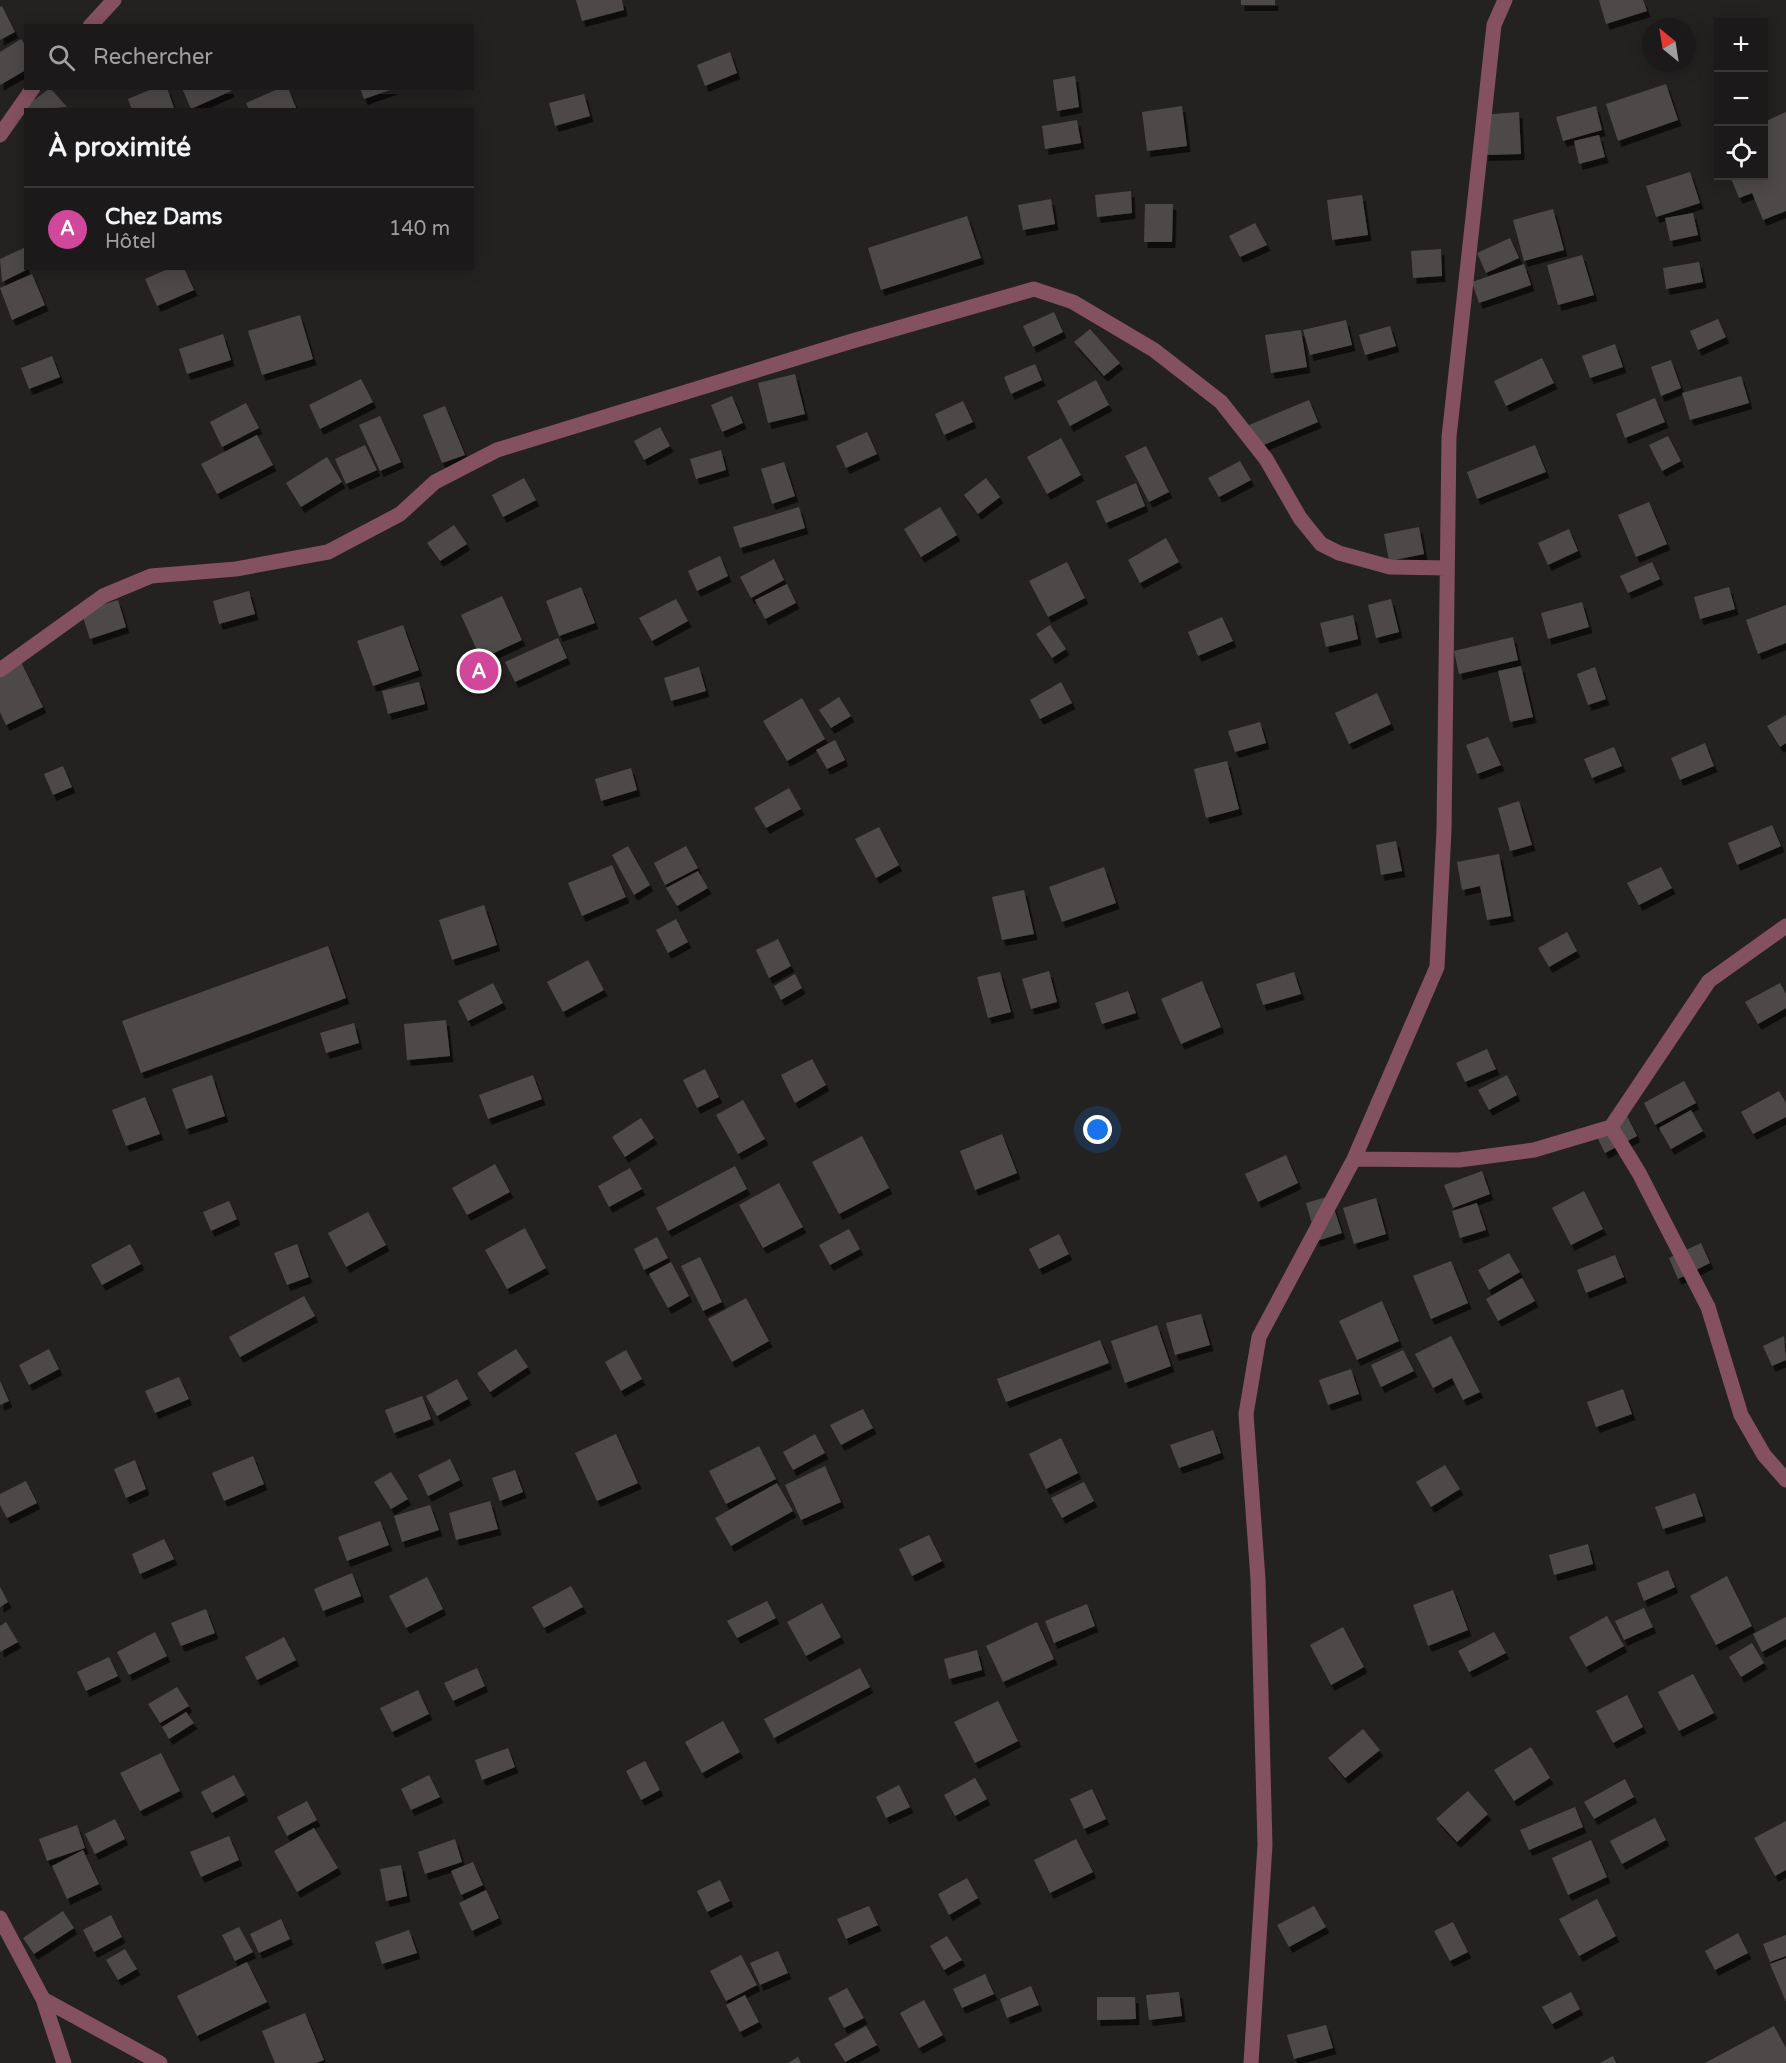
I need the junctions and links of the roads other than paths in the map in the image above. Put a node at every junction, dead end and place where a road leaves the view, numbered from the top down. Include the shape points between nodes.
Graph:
1 (114, 0) edge
2 (1505, 0) edge
3 (92, 24) edge
4 (32, 90) edge
5 (0, 135) edge
6 (1447, 568) junction
7 (0, 670) edge
8 (1786, 926) edge
9 (1611, 1127) junction
10 (1354, 1159) junction
11 (1786, 1480) edge
12 (0, 1918) edge
13 (43, 1999) junction
14 (64, 2063) edge
15 (160, 2063) edge
16 (1251, 2063) edge

1 - 3 street
2 - 6 street via 1494,25 1450,425
4 - 5 street
6 - 7 street via 1390,567 1321,544 1300,518 1266,459 1221,402 1154,350 1073,302 1034,289 497,450 435,482 400,514 328,552 236,569 151,576 103,596
6 - 10 street via 1444,830 1437,967
8 - 9 street via 1709,981
9 - 10 street via 1534,1150 1459,1160
9 - 11 street via 1708,1307 1741,1415 1764,1455
10 - 16 street via 1259,1337 1246,1414 1258,1579 1264,1845
12 - 13 street
13 - 14 street
13 - 15 street

